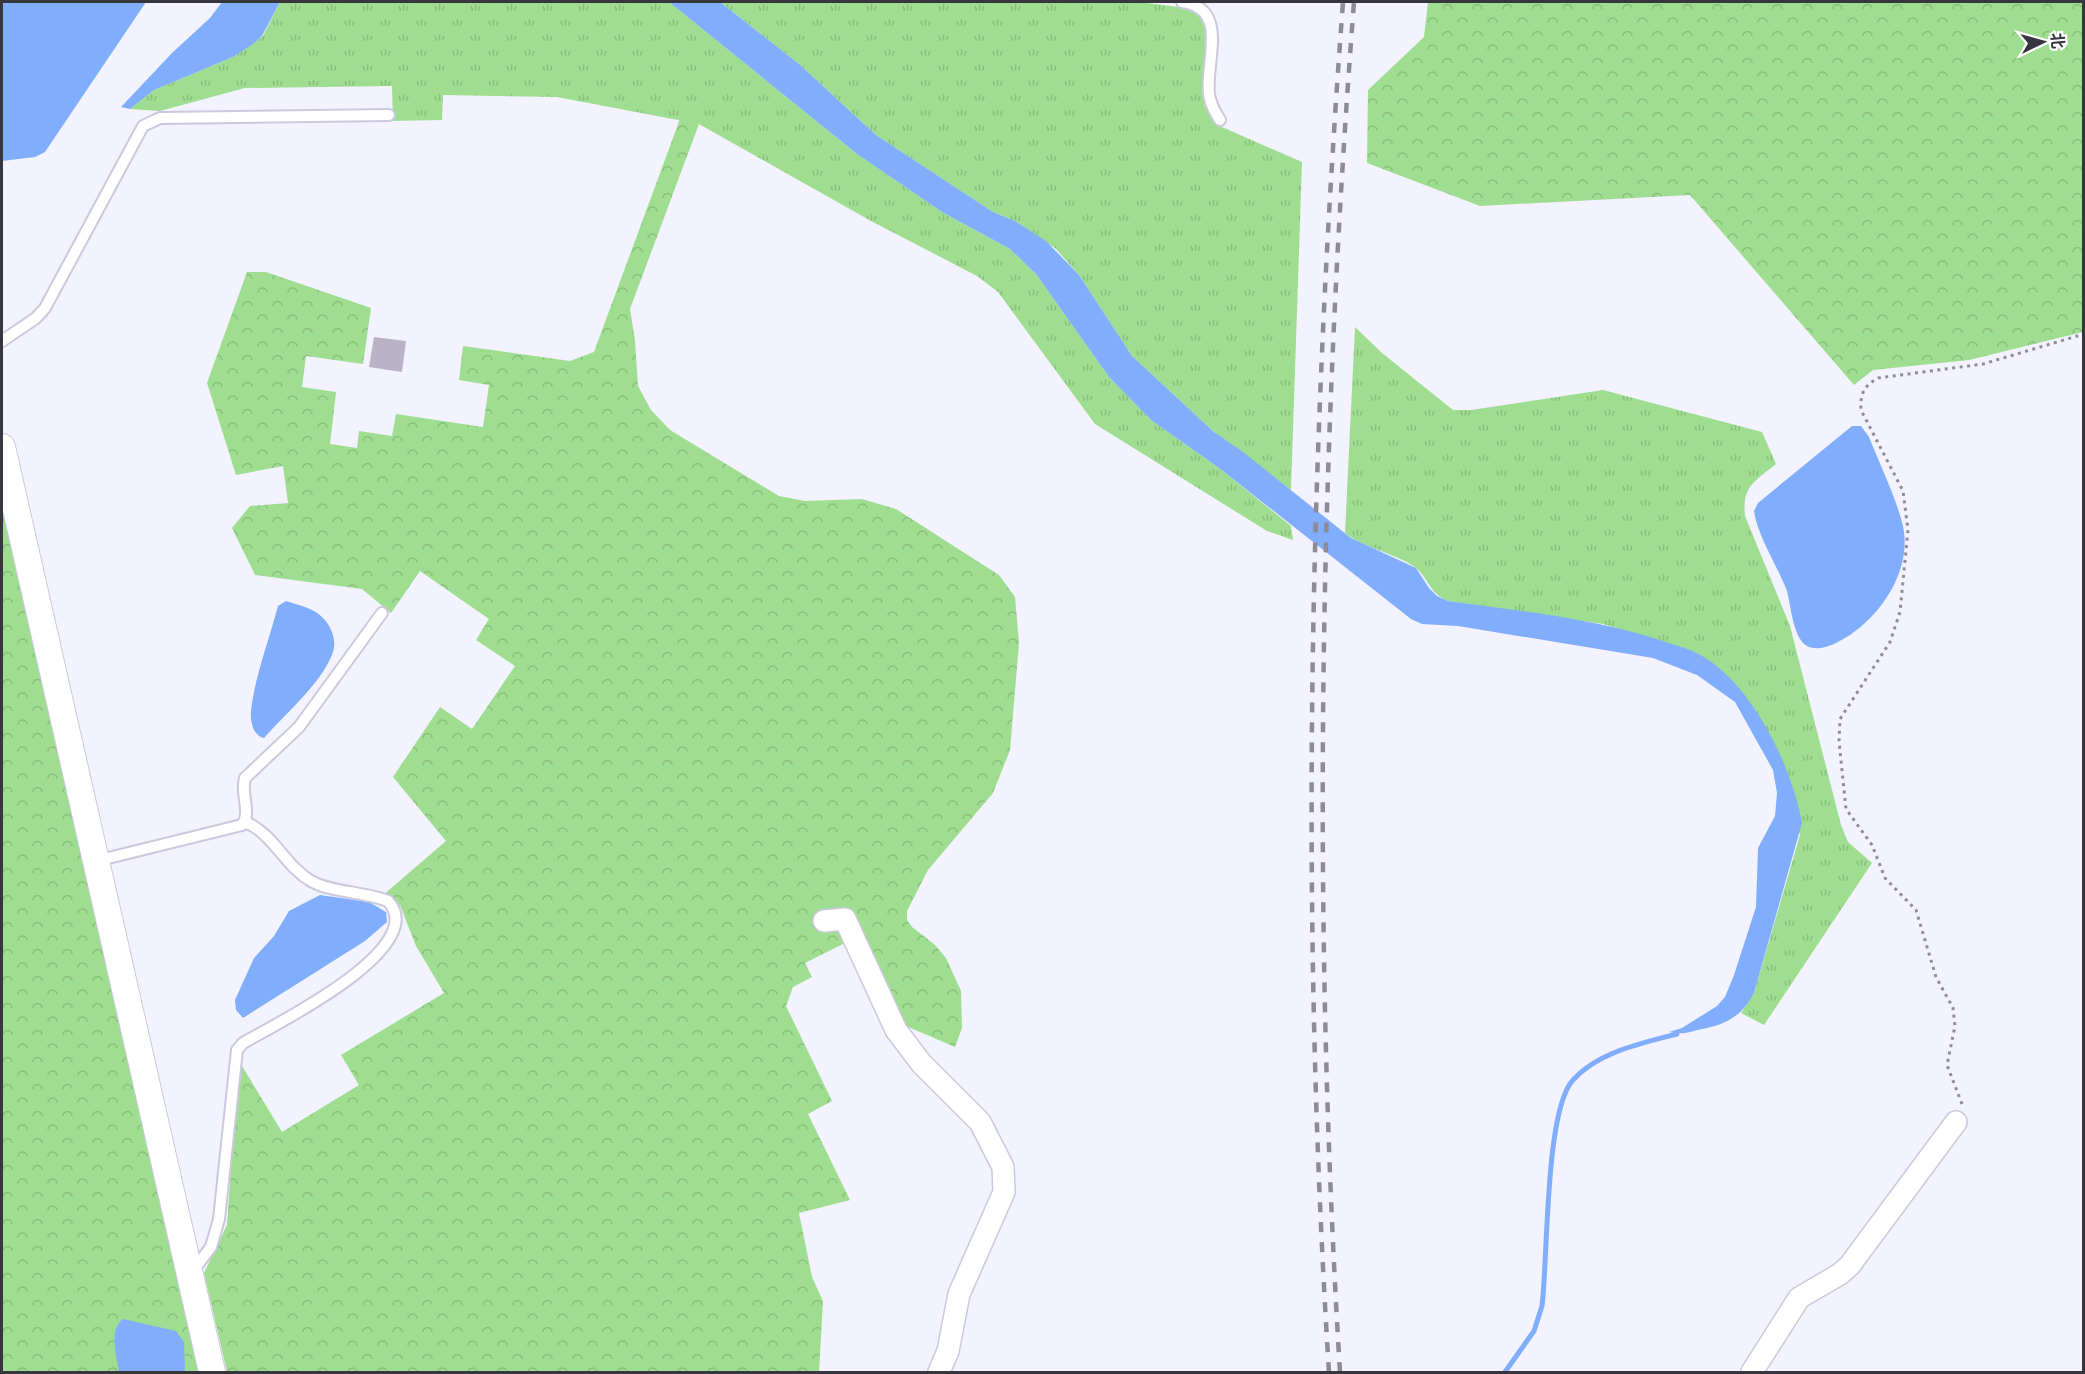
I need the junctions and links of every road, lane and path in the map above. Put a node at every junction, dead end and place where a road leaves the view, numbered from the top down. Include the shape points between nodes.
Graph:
1 (1182, 2) edge
2 (389, 115) dead end
3 (1220, 120) dead end
4 (2084, 334) edge
5 (2, 341) edge
6 (2, 447) edge
7 (382, 613) dead end
8 (245, 822) junction
9 (96, 861) junction
10 (824, 921) dead end
11 (1956, 1122) joint
12 (190, 1275) junction
13 (212, 1372) edge
14 (939, 1372) edge
15 (1752, 1372) edge

1 - 3 lane via 1196,4 1210,19 1208,93
2 - 5 lane via 151,120 143,126 45,308
4 - 11 path via 1983,364 1878,378 1867,384 1860,396 1861,410 1903,491 1908,530 1900,612 1890,642 1840,719 1846,809 1872,845 1885,878 1916,910 1936,976 1953,1008 1955,1026 1947,1065 1962,1102
6 - 9 street
7 - 8 lane via 299,727 245,778
8 - 9 lane
8 - 12 lane via 262,831 310,881 388,901 395,924 384,946 352,979 237,1050 219,1219 211,1247
9 - 12 street
10 - 14 street via 845,919 896,1030 921,1063 980,1122 1003,1167 1004,1192 959,1294 948,1351
11 - 15 street via 1850,1265 1799,1298
12 - 13 street

